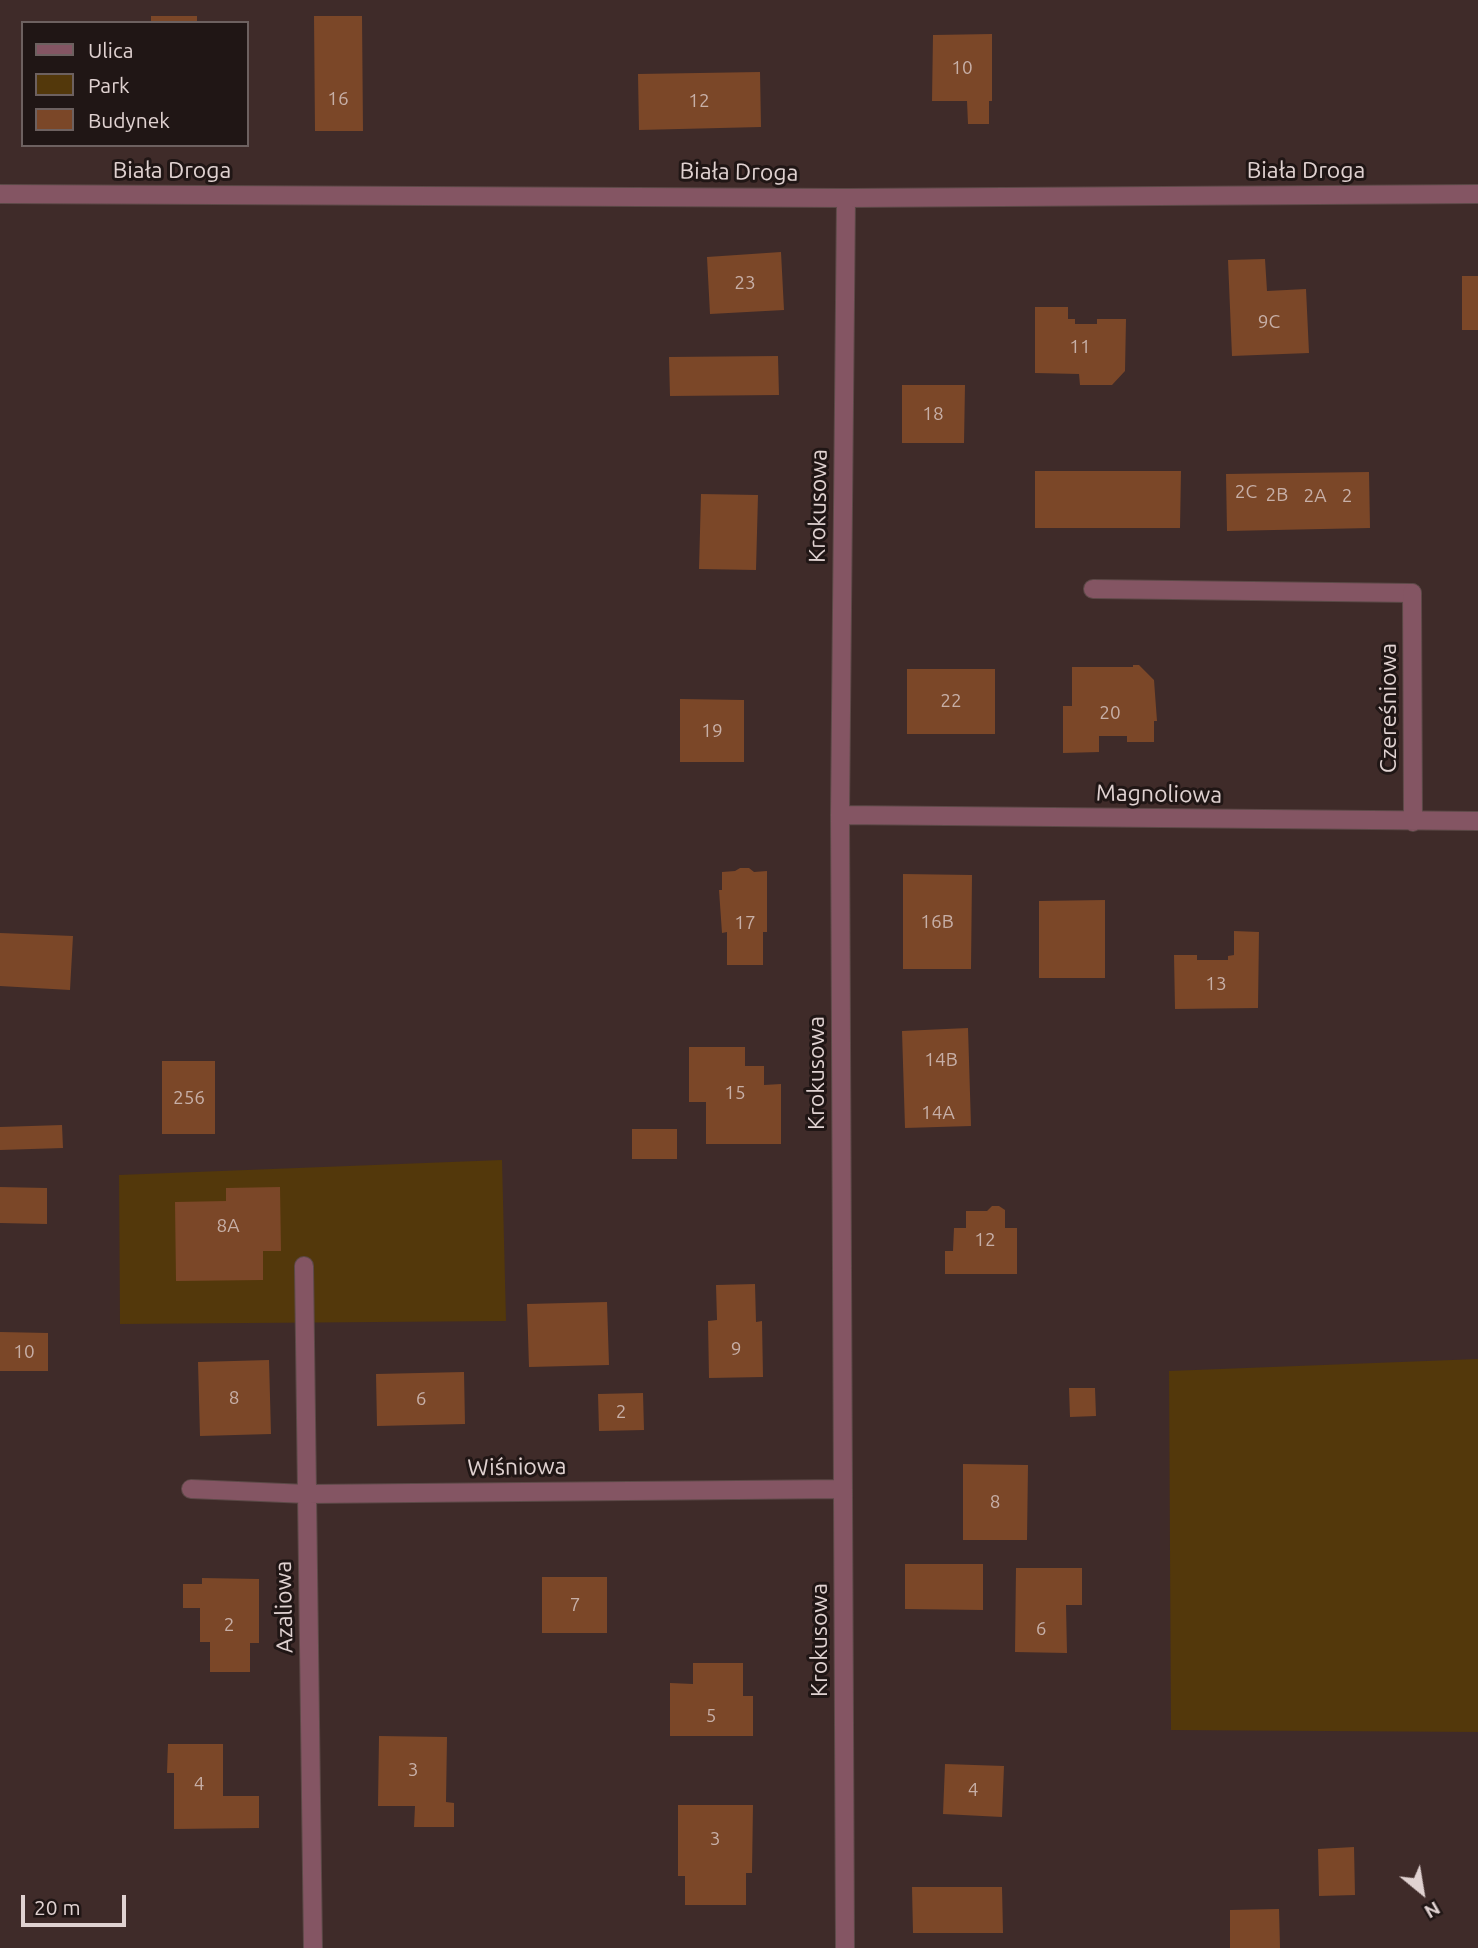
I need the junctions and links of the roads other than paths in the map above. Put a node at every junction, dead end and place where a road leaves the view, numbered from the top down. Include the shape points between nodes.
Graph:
1 (0, 194) edge
2 (1478, 194) edge
3 (846, 198) junction
4 (1093, 590) dead end
5 (839, 815) junction
6 (1478, 821) edge
7 (1413, 822) junction
8 (304, 1266) dead end
9 (191, 1489) dead end
10 (843, 1489) junction
11 (307, 1493) junction
12 (313, 1948) edge
13 (845, 1948) edge

1 - 3 street, Biała Droga
2 - 3 street, Biała Droga
3 - 5 street, Krokusowa
4 - 7 street, Czereśniowa via 1412,593
5 - 7 street, Magnoliowa
5 - 10 street, Krokusowa
6 - 7 street, Magnoliowa
8 - 11 street, Azaliowa
9 - 11 street, Wiśniowa
10 - 11 street, Wiśniowa
10 - 13 street, Krokusowa
11 - 12 street, Azaliowa

